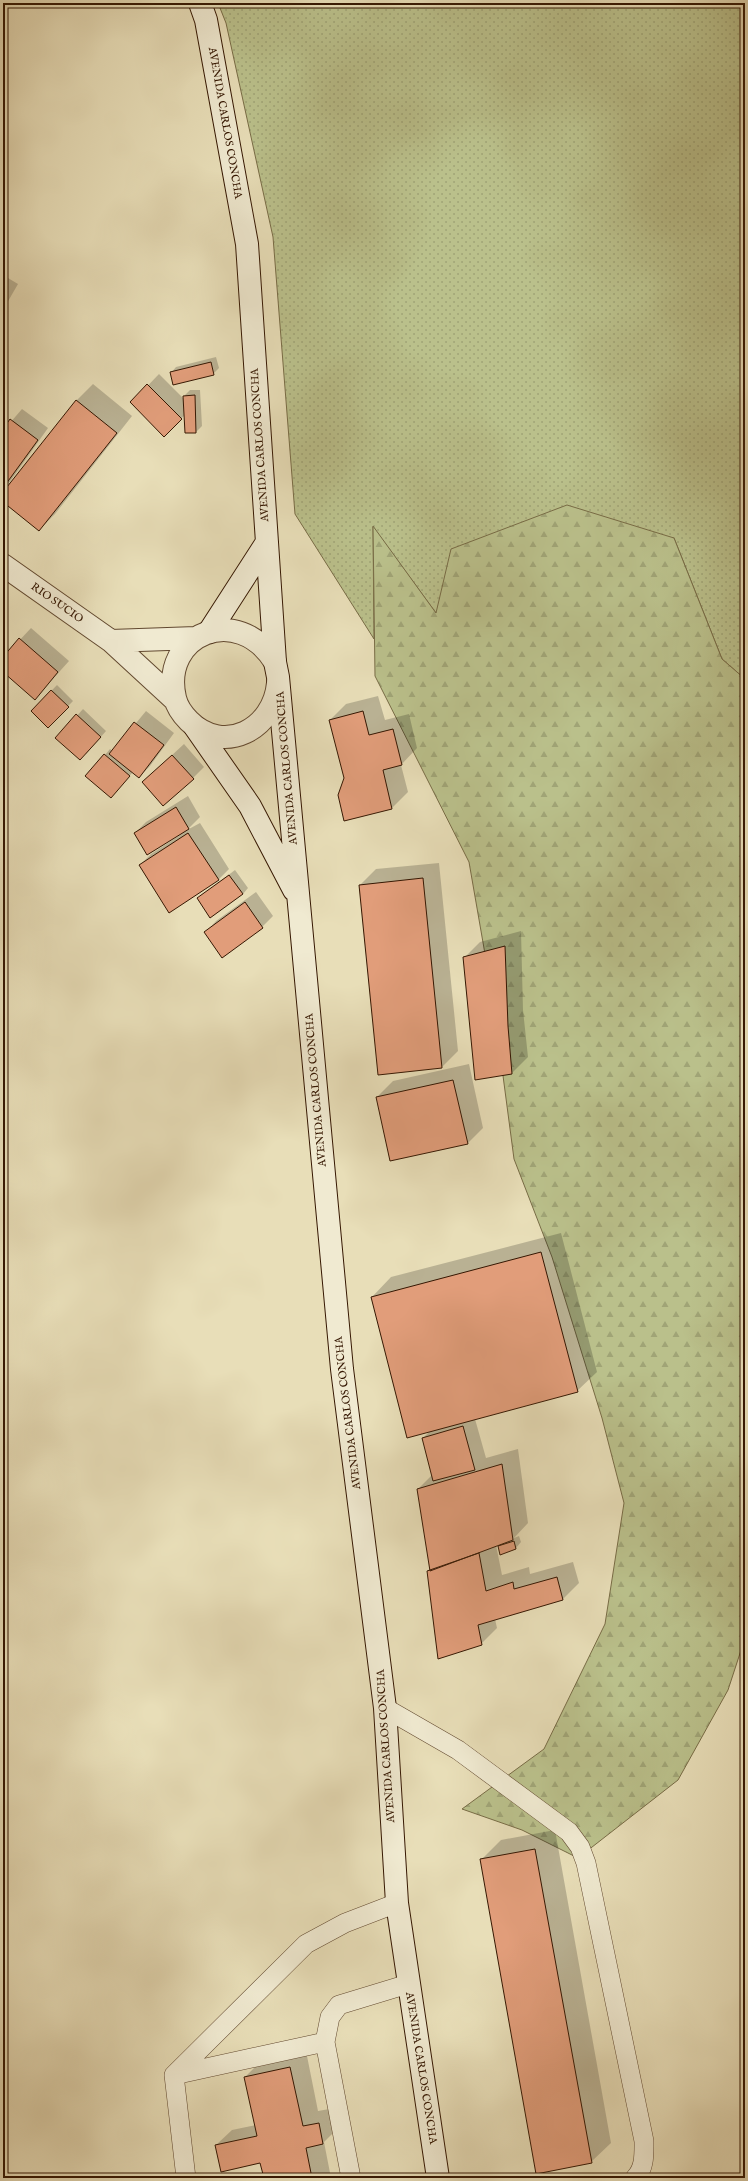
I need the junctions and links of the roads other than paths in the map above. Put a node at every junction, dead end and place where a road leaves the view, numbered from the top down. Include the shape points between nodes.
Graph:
1 (200, 3) edge
2 (267, 542) junction
3 (3, 565) edge
4 (203, 635) junction
5 (111, 641) junction
6 (276, 669) junction
7 (175, 700) junction
8 (196, 727) junction
9 (299, 901) junction
10 (385, 1708) junction
11 (397, 1903) junction
12 (408, 1984) junction
13 (325, 2042) junction
14 (174, 2075) junction
15 (186, 2178) edge
16 (350, 2178) edge
17 (438, 2178) edge
18 (635, 2178) edge

1 - 2 street, AVENIDA CARLOS CONCHA via 206,20 247,244
2 - 4 street
2 - 6 street, AVENIDA CARLOS CONCHA
3 - 5 street, RIO SUCIO
4 - 5 street
4 - 6 street via 224,629 240,631 266,648
4 - 7 street via 186,648 178,659 172,686
5 - 7 street, RIO SUCIO
6 - 8 street via 277,697 268,715 253,729 234,736 214,736
6 - 9 street, AVENIDA CARLOS CONCHA
7 - 8 street via 181,713
8 - 9 street via 250,806
9 - 10 street, AVENIDA CARLOS CONCHA via 342,1369
10 - 11 street, AVENIDA CARLOS CONCHA
10 - 18 lane via 458,1750 569,1832 580,1847 588,1871 644,2141 644,2158 639,2174
11 - 12 street, AVENIDA CARLOS CONCHA
11 - 14 lane via 345,1923 306,1944
12 - 13 lane via 339,2005 330,2017
12 - 17 street, AVENIDA CARLOS CONCHA
13 - 14 lane
13 - 16 lane
14 - 15 lane

